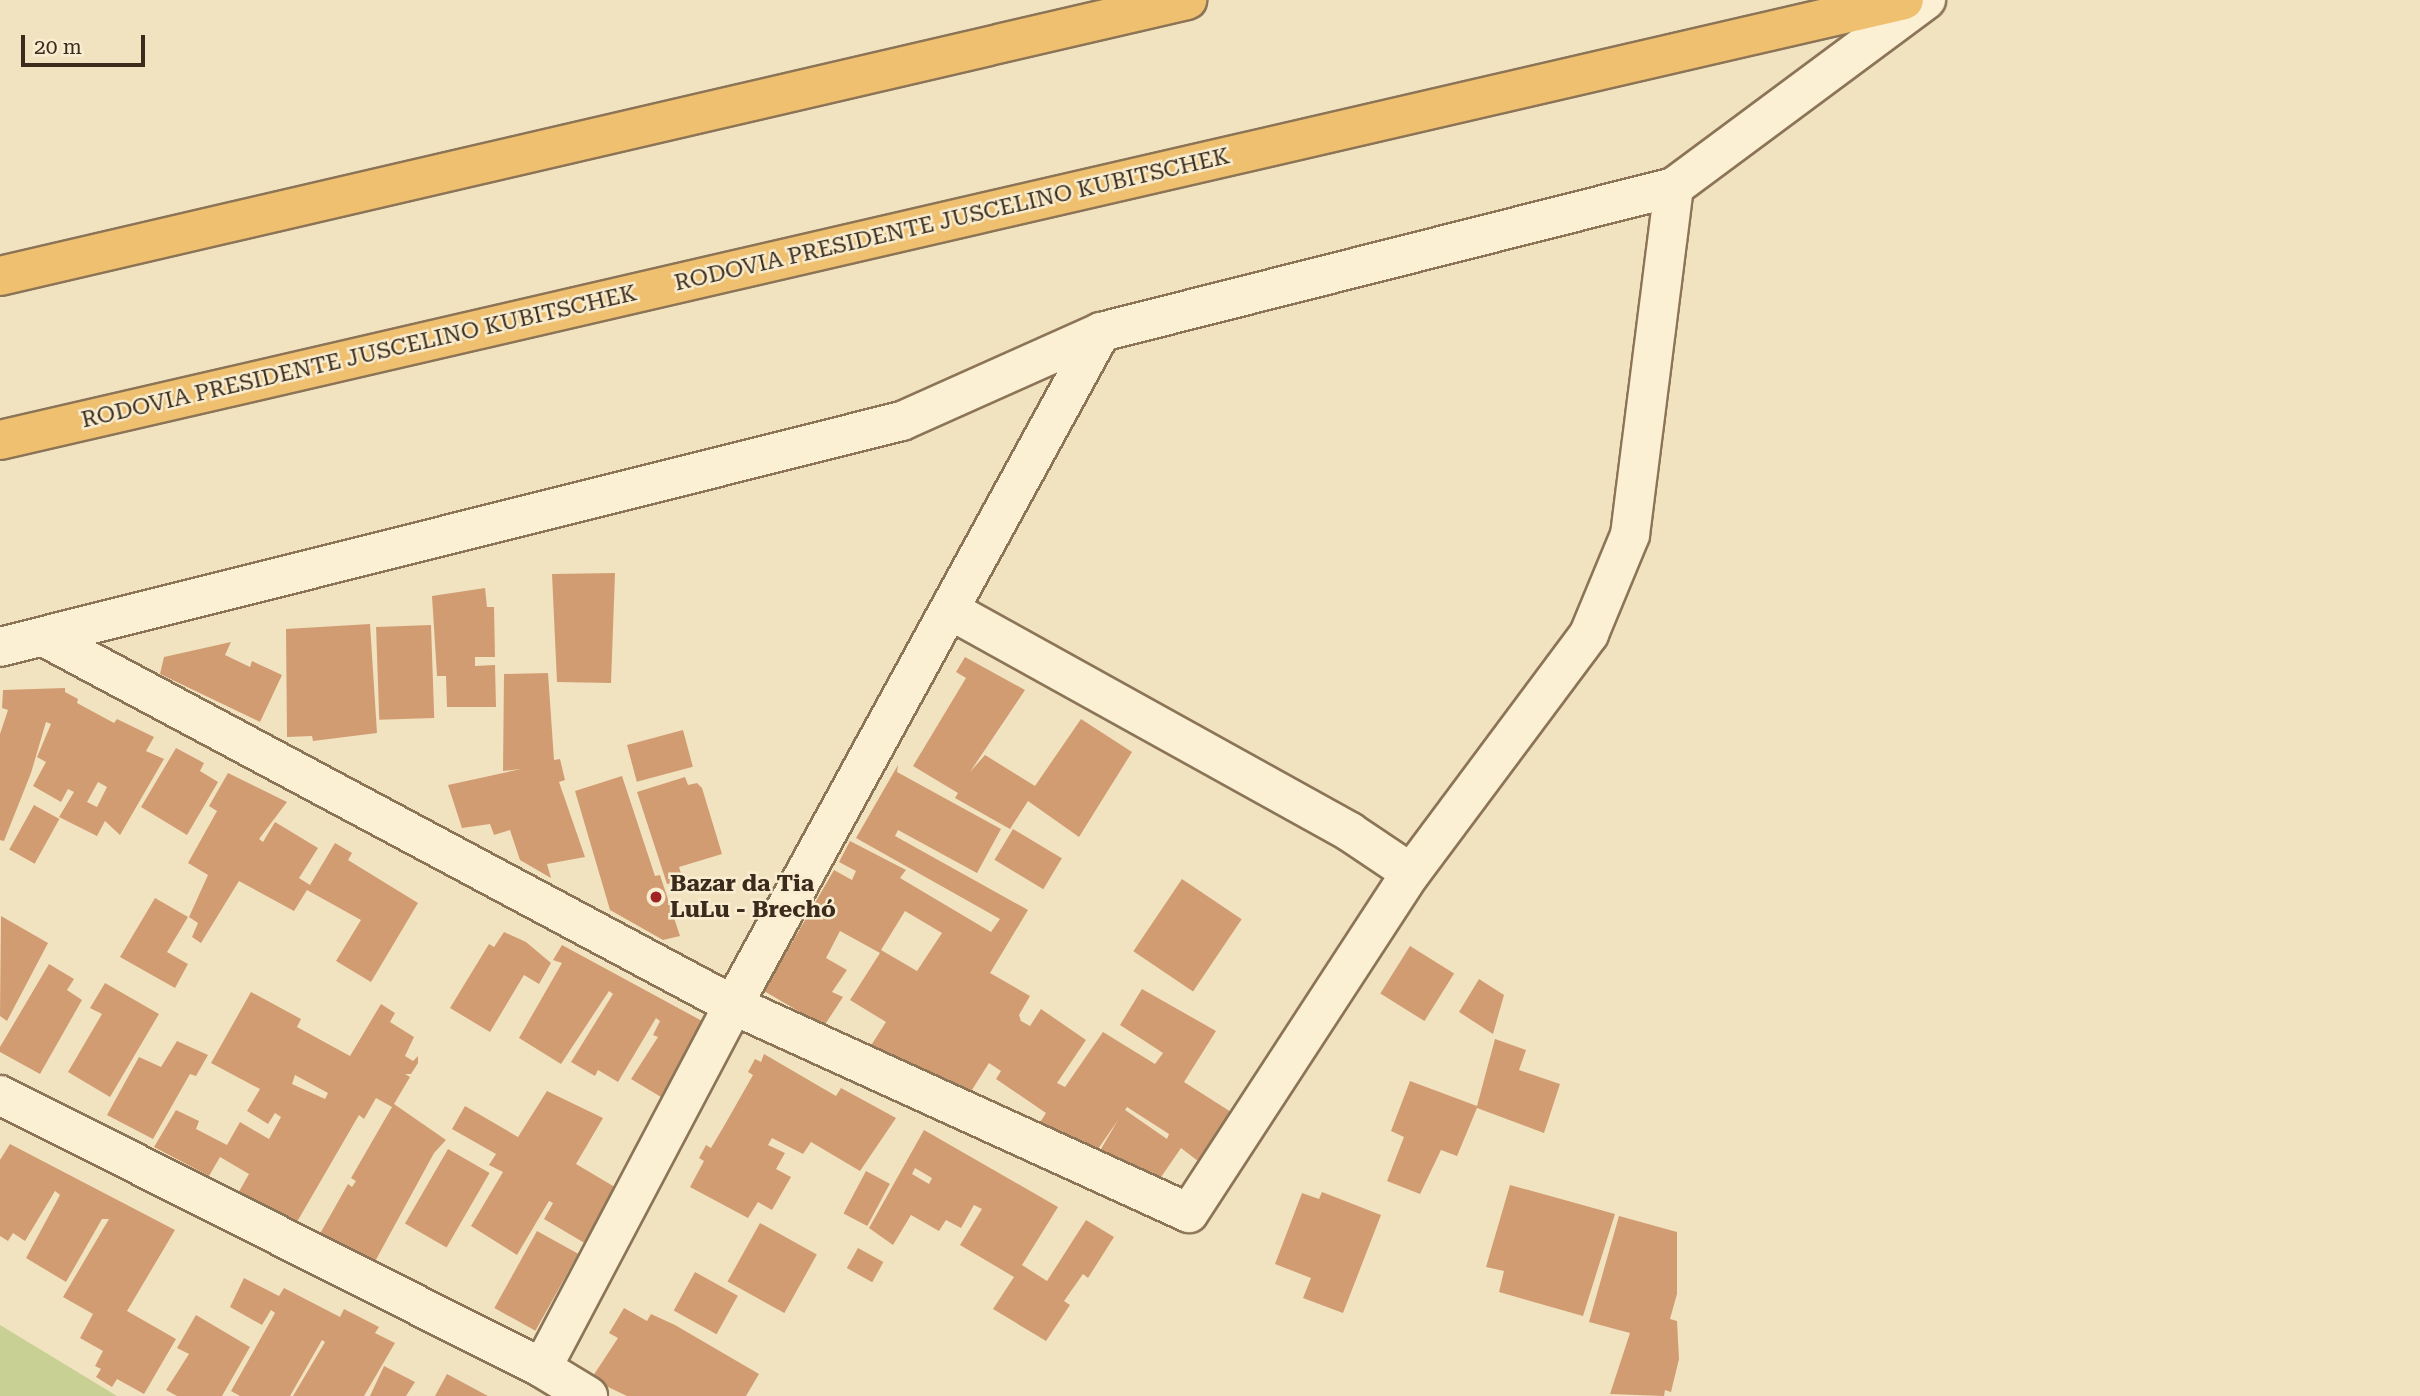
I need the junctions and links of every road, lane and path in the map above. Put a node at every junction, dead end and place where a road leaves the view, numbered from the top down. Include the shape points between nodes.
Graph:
1 (1186, 0) edge
2 (1904, 0) edge
3 (1926, 0) edge
4 (1674, 187) junction
5 (0, 276) edge
6 (1101, 332) junction
7 (0, 440) edge
8 (950, 610) junction
9 (44, 637) junction
10 (0, 647) edge
11 (1411, 873) junction
12 (733, 1005) junction
13 (0, 1095) edge
14 (542, 1368) junction
15 (588, 1396) edge

1 - 5 highway
2 - 7 highway, RODOVIA PRESIDENTE JUSCELINO KUBITSCHEK
3 - 4 street
4 - 6 street
4 - 11 street via 1630,535 1589,634
6 - 8 street
6 - 9 street via 902,421
8 - 11 street via 1350,832
8 - 12 street
9 - 10 street
9 - 12 street
11 - 12 street via 1189,1213
12 - 14 street
13 - 14 street
14 - 15 street

